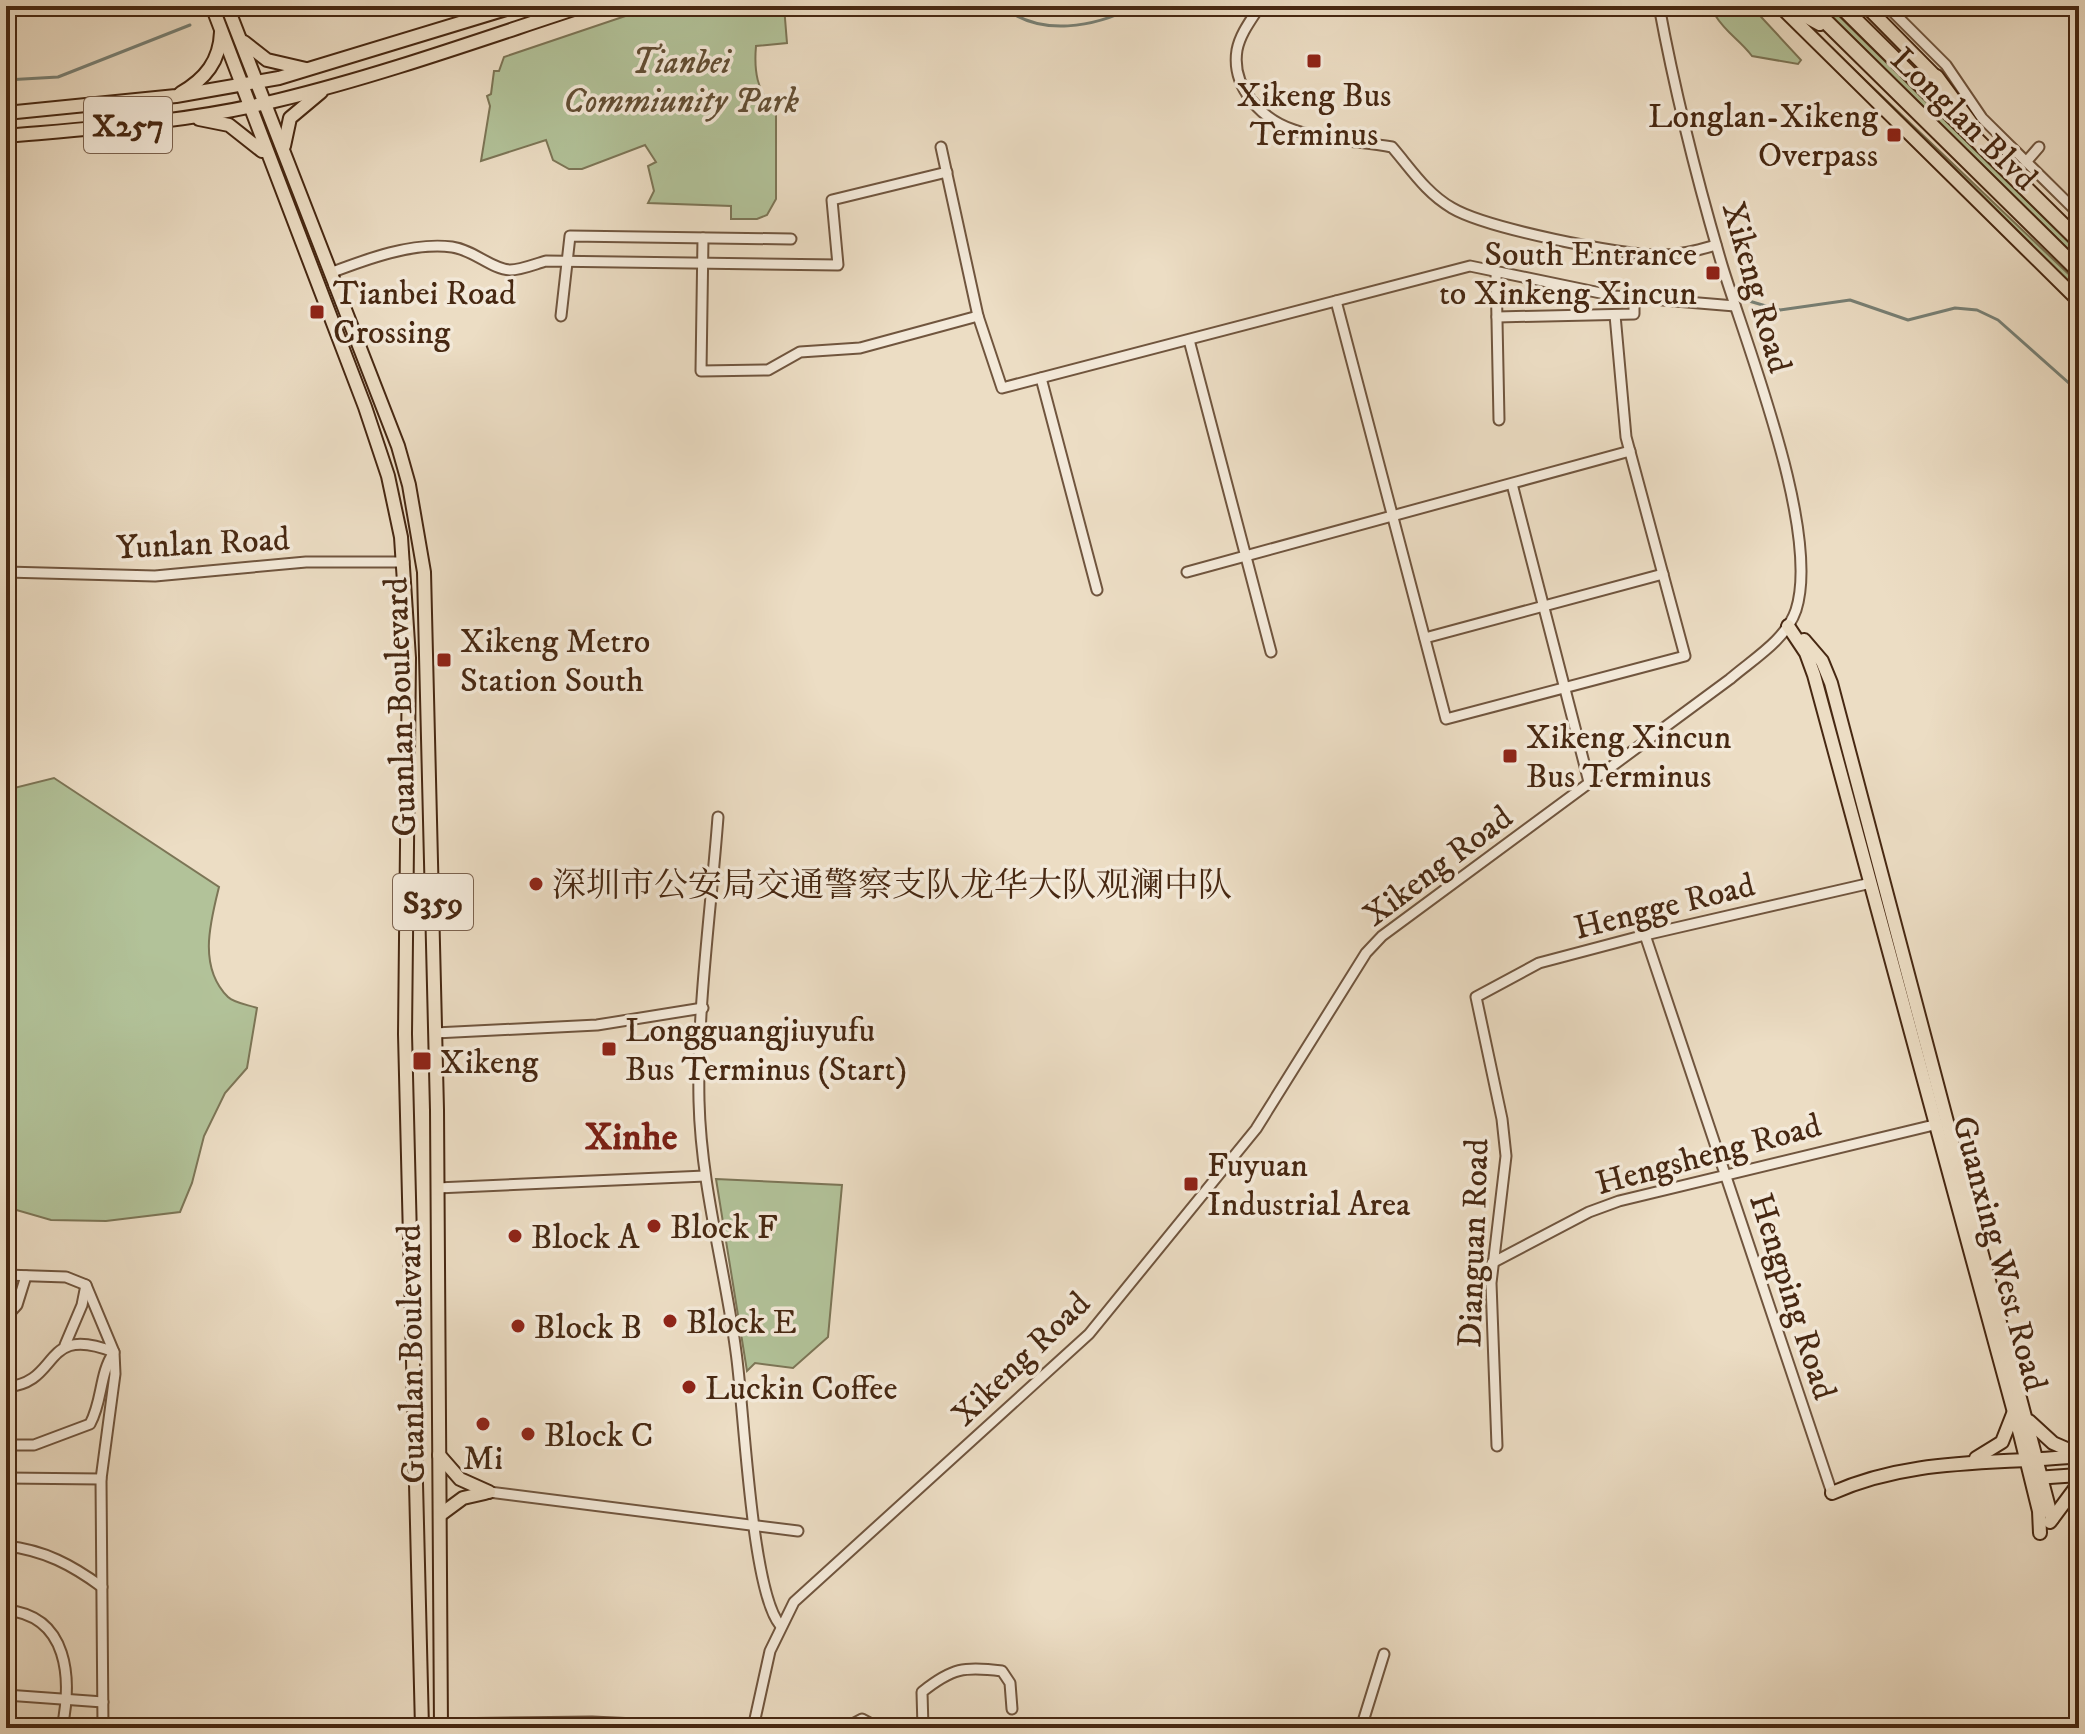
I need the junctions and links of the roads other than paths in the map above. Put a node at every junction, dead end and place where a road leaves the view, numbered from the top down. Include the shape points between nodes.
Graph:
1 (212, 6) edge
2 (227, 6) edge
3 (516, 6) edge
4 (583, 6) edge
5 (1260, 6) edge
6 (1659, 6) edge
7 (1780, 6) edge
8 (1789, 6) edge
9 (1810, 6) edge
10 (1841, 6) edge
11 (1866, 6) edge
12 (1887, 6) edge
13 (222, 29) junction
14 (1832, 29) junction
15 (237, 33) junction
16 (403, 42) junction
17 (410, 64) junction
18 (317, 69) junction
19 (1936, 77) joint
20 (257, 83) junction
21 (339, 84) junction
22 (241, 86) junction
23 (176, 96) junction
24 (265, 103) junction
25 (249, 106) junction
26 (6, 113) edge
27 (188, 117) junction
28 (6, 136) edge
29 (941, 147) dead end
30 (2039, 147) dead end
31 (285, 157) junction
32 (268, 159) junction
33 (1996, 160) junction
34 (2026, 162) junction
35 (947, 172) junction
36 (2079, 214) edge
37 (703, 238) junction
38 (791, 239) dead end
39 (2079, 241) edge
40 (1716, 245) junction
41 (566, 262) junction
42 (702, 264) junction
43 (1496, 271) junction
44 (2079, 271) edge
45 (330, 273) junction
46 (1634, 299) junction
47 (1336, 301) junction
48 (2079, 301) edge
49 (1735, 306) junction
50 (1615, 315) junction
51 (561, 316) dead end
52 (978, 316) junction
53 (1497, 317) junction
54 (1189, 340) junction
55 (1041, 378) junction
56 (1499, 420) dead end
57 (1630, 451) junction
58 (1512, 484) junction
59 (1393, 516) junction
60 (1246, 556) junction
61 (404, 562) junction
62 (6, 572) edge
63 (1187, 572) dead end
64 (1663, 574) junction
65 (1097, 590) dead end
66 (1544, 606) junction
67 (1788, 626) junction
68 (1425, 638) junction
69 (1271, 652) dead end
70 (1565, 688) junction
71 (1589, 782) junction
72 (718, 817) dead end
73 (1871, 883) junction
74 (1645, 935) junction
75 (1476, 997) joint
76 (703, 1008) junction
77 (435, 1033) junction
78 (1942, 1122) junction
79 (1726, 1175) junction
80 (705, 1176) junction
81 (437, 1188) junction
82 (1492, 1263) junction
83 (6, 1275) edge
84 (26, 1276) junction
85 (86, 1285) junction
86 (6, 1317) edge
87 (65, 1345) junction
88 (114, 1352) junction
89 (6, 1387) edge
90 (2013, 1407) junction
91 (2026, 1415) junction
92 (6, 1445) edge
93 (1497, 1446) dead end
94 (439, 1455) junction
95 (2079, 1455) edge
96 (2032, 1460) junction
97 (1959, 1462) junction
98 (2079, 1475) edge
99 (6, 1478) edge
100 (2037, 1478) junction
101 (101, 1479) junction
102 (2079, 1483) edge
103 (489, 1492) junction
104 (1832, 1493) joint
105 (440, 1515) junction
106 (2052, 1519) junction
107 (754, 1526) junction
108 (798, 1531) dead end
109 (6, 1546) edge
110 (102, 1587) junction
111 (6, 1610) edge
112 (780, 1625) junction
113 (1384, 1654) dead end
114 (6, 1695) edge
115 (68, 1699) junction
116 (103, 1702) junction
117 (1012, 1709) dead end
118 (441, 1726) edge
119 (62, 1728) edge
120 (103, 1728) edge
121 (422, 1728) edge
122 (724, 1728) edge
123 (753, 1728) edge
124 (845, 1728) edge
125 (879, 1728) edge
126 (923, 1728) edge
127 (1361, 1728) edge

1 - 13 main road, Guanlan Boulevard / S359
2 - 15 main road, Guanlan Boulevard / S359
3 - 16 main road
4 - 17 main road
5 - 40 street via 1240,39 1238,70 1250,100 1279,124 1306,134 1392,147 1430,192 1453,209 1492,224 1641,254 1675,254
6 - 40 street, Xikeng Road
7 - 48 main road
8 - 14 highway
9 - 14 highway, Longlan Blvd
10 - 33 highway, Longlan Blvd
11 - 19 main road
12 - 34 street via 1946,65 1982,118
13 - 22 main road, Guanlan Boulevard / S359
13 - 23 main road via 215,62
14 - 44 highway, Longlan Blvd
15 - 18 main road via 274,63
15 - 20 main road, Guanlan Boulevard / S359
16 - 17 main road
16 - 18 main road
17 - 21 main road
18 - 20 main road
19 - 33 highway
20 - 22 main road, X257
20 - 24 main road, Guanlan Boulevard / S359
21 - 24 main road
21 - 31 main road via 290,118
22 - 23 main road, X257
22 - 25 main road, Guanlan Boulevard / S359
23 - 26 main road, X257
24 - 25 main road, X257
24 - 31 main road, Guanlan Boulevard / S359
25 - 27 main road, X257
25 - 32 main road, Guanlan Boulevard / S359
27 - 28 main road, X257
27 - 32 main road via 229,125
29 - 35 street
30 - 34 street
31 - 45 main road, Guanlan Boulevard / S359
32 - 61 main road, Guanlan Boulevard / S359 via 379,447
33 - 39 highway, Longlan Blvd
34 - 36 street
35 - 42 street via 832,200 838,265
35 - 52 street
37 - 38 street
37 - 41 street via 570,236
37 - 42 street
40 - 49 street, Xikeng Road
41 - 42 street
41 - 45 street via 511,270 478,253 432,247 369,258
41 - 51 street
42 - 52 street via 701,371 768,370 800,352 860,348
43 - 46 street
43 - 47 street via 1470,266
43 - 53 street
45 - 77 main road, Guanlan Boulevard / S359 via 398,446 424,572
46 - 49 street
46 - 50 street via 1634,314
47 - 54 street
47 - 59 street
49 - 67 street, Xikeng Road via 1799,531 1802,581
50 - 53 street
50 - 57 street
52 - 55 street via 1002,388
53 - 56 street
54 - 55 street
54 - 60 street
55 - 65 street
57 - 58 street
57 - 64 street
58 - 59 street
58 - 66 street
59 - 60 street
59 - 68 street
60 - 63 street
60 - 69 street
61 - 62 street, Yunlan Road via 306,562 155,576
61 - 121 main road, Guanlan Boulevard / S359 via 409,658 405,1034
64 - 66 street
64 - 70 street via 1685,656
66 - 68 street
66 - 70 street
67 - 71 street, Xikeng Road via 1730,679
67 - 73 main road, Guanxing West Road via 1811,665
67 - 78 main road, Guanxing West Road via 1818,654 1831,683
68 - 70 street via 1446,719
70 - 71 street
71 - 112 street, Xikeng Road via 1382,936 1366,953 1256,1129 1089,1334 814,1581
72 - 76 street
73 - 74 street, Hengge Road
73 - 78 main road, Guanxing West Road
74 - 75 street, Hengge Road via 1539,963
74 - 79 street, Hengping Road
75 - 82 street, Dianguan Road via 1505,1146
76 - 77 street via 597,1025
76 - 80 street via 699,1087
77 - 81 main road, Guanlan Boulevard / S359
78 - 79 street, Hengsheng Road
78 - 90 main road, Guanxing West Road
78 - 91 main road, Guanxing West Road
79 - 82 street, Hengsheng Road via 1603,1207
79 - 104 street, Hengping Road
80 - 81 street
80 - 107 street via 736,1351
81 - 94 main road, Guanlan Boulevard / S359
82 - 93 street, Dianguan Road
83 - 84 street
84 - 85 street via 66,1277
84 - 86 street via 17,1305
85 - 87 street
85 - 88 street
87 - 88 street via 79,1342
87 - 89 street via 37,1375 20,1386
88 - 92 street via 104,1365 100,1408 90,1424 34,1445
88 - 101 street
90 - 96 main road, Guanxing West Road
90 - 97 main road via 2002,1442
91 - 95 main road via 2041,1434
91 - 96 main road, Guanxing West Road
94 - 103 main road via 460,1479
94 - 105 main road, Guanlan Boulevard / S359
95 - 96 main road
96 - 97 main road
96 - 100 main road, Guanxing West Road
97 - 104 main road via 1902,1469
98 - 100 main road
99 - 101 street
100 - 106 main road, Guanxing West Road
100 - 106 main road, Guanxing West Road via 2040,1533
101 - 110 street
102 - 106 main road
103 - 105 main road via 463,1498
103 - 107 street
105 - 118 main road, Guanlan Boulevard / S359
107 - 108 street
107 - 112 street via 769,1607
109 - 110 street via 59,1559
110 - 116 street
111 - 115 street via 35,1619 64,1651
112 - 123 street, Xikeng Road
113 - 127 street
114 - 115 street
115 - 116 street
115 - 119 street
116 - 120 street
117 - 126 street via 1010,1683 1002,1671 955,1670 922,1692
118 - 122 street via 592,1722
124 - 125 street via 862,1719

